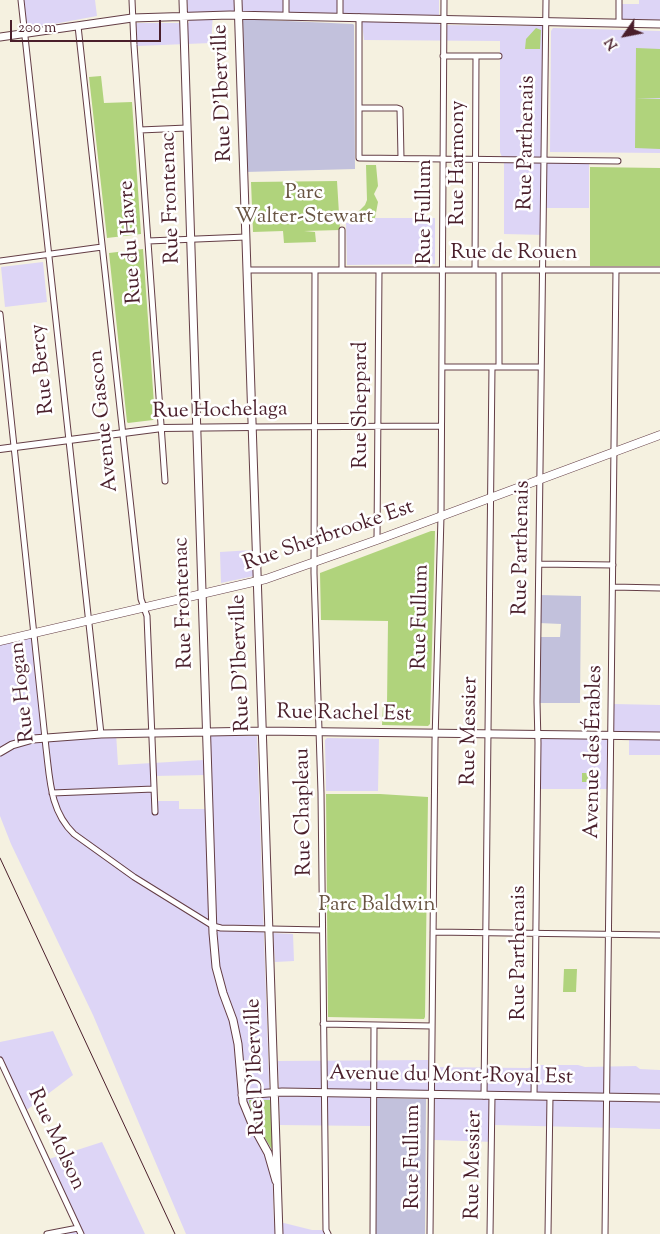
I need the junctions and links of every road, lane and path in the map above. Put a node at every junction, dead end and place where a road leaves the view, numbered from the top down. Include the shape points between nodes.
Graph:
1 (21, 0) edge
2 (132, 0) edge
3 (182, 0) edge
4 (238, 0) edge
5 (286, 0) edge
6 (340, 0) edge
7 (444, 0) edge
8 (546, 0) edge
9 (619, 0) edge
10 (239, 15) junction
11 (286, 15) junction
12 (183, 16) junction
13 (340, 16) junction
14 (359, 17) junction
15 (132, 18) junction
16 (444, 19) junction
17 (546, 22) junction
18 (619, 23) junction
19 (660, 24) edge
20 (78, 26) junction
21 (25, 33) junction
22 (0, 37) edge
23 (443, 56) junction
24 (476, 56) junction
25 (499, 56) dead end
26 (359, 108) junction
27 (187, 128) junction
28 (140, 130) junction
29 (401, 158) junction
30 (443, 158) junction
31 (475, 159) junction
32 (544, 160) junction
33 (618, 161) dead end
34 (342, 230) dead end
35 (246, 237) junction
36 (190, 239) junction
37 (148, 241) junction
38 (102, 247) junction
39 (49, 254) junction
40 (0, 261) edge
41 (247, 270) junction
42 (315, 270) junction
43 (342, 270) junction
44 (379, 270) junction
45 (442, 270) junction
46 (474, 270) junction
47 (499, 270) junction
48 (542, 270) junction
49 (616, 270) junction
50 (660, 270) edge
51 (0, 314) edge
52 (442, 367) junction
53 (492, 367) junction
54 (499, 367) junction
55 (540, 367) junction
56 (315, 426) junction
57 (441, 426) junction
58 (196, 427) junction
59 (252, 427) junction
60 (378, 427) junction
61 (162, 428) junction
62 (123, 433) junction
63 (660, 435) edge
64 (68, 440) junction
65 (14, 447) junction
66 (0, 449) edge
67 (614, 452) junction
68 (540, 480) junction
69 (165, 482) dead end
70 (491, 498) junction
71 (441, 516) junction
72 (376, 540) junction
73 (315, 562) junction
74 (539, 564) junction
75 (613, 565) junction
76 (257, 582) junction
77 (613, 587) junction
78 (660, 588) edge
79 (202, 594) junction
80 (144, 607) junction
81 (88, 620) junction
82 (34, 634) junction
83 (0, 641) edge
84 (262, 731) junction
85 (207, 732) junction
86 (320, 732) junction
87 (152, 733) junction
88 (436, 733) junction
89 (102, 734) junction
90 (487, 734) junction
91 (538, 734) junction
92 (611, 735) junction
93 (660, 736) edge
94 (45, 737) junction
95 (0, 751) edge
96 (154, 789) junction
97 (52, 793) junction
98 (155, 812) dead end
99 (213, 926) junction
100 (269, 930) junction
101 (322, 930) junction
102 (432, 932) junction
103 (485, 933) junction
104 (537, 933) junction
105 (609, 934) junction
106 (660, 935) edge
107 (323, 1024) junction
108 (374, 1025) junction
109 (432, 1026) junction
110 (0, 1060) edge
111 (276, 1092) junction
112 (324, 1093) junction
113 (373, 1093) junction
114 (242, 1095) junction
115 (431, 1095) junction
116 (484, 1096) junction
117 (492, 1096) junction
118 (534, 1096) junction
119 (550, 1096) junction
120 (607, 1097) junction
121 (660, 1098) edge
122 (278, 1194) junction
123 (78, 1228) junction
124 (47, 1234) edge
125 (81, 1234) edge
126 (280, 1234) edge
127 (328, 1234) edge
128 (373, 1234) edge
129 (430, 1234) edge
130 (490, 1234) edge
131 (548, 1234) edge
132 (605, 1234) edge

1 - 21 street, Rue Bercy
2 - 15 street, Rue du Havre
3 - 12 main road, Rue Frontenac
4 - 10 main road, Rue D'Iberville
5 - 11 street
6 - 13 street
7 - 16 street, Rue Fullum
8 - 17 street, Rue Parthenais
9 - 18 street
10 - 11 main road
10 - 12 main road
10 - 35 main road, Rue D'Iberville
11 - 13 main road
12 - 15 main road
12 - 27 main road, Rue Frontenac
13 - 14 main road
14 - 16 main road
14 - 26 street
15 - 20 main road
15 - 28 street, Rue du Havre
16 - 17 main road
16 - 23 street, Rue Fullum
17 - 18 main road
17 - 32 street, Rue Parthenais
18 - 19 main road
20 - 21 main road
20 - 38 street, Avenue Gascon
21 - 22 main road
21 - 39 street, Rue Bercy
23 - 24 street
23 - 30 street, Rue Fullum
24 - 25 street
24 - 31 street, Rue Harmony
26 - 29 street via 400,109
26 - 29 street via 360,158
27 - 28 street
27 - 36 main road, Rue Frontenac
28 - 37 street, Rue du Havre
29 - 30 street
30 - 31 street
30 - 45 street, Rue Fullum
31 - 32 street
31 - 46 street, Rue Harmony
32 - 33 street
32 - 48 street, Rue Parthenais
34 - 43 street
35 - 36 street
35 - 41 main road, Rue D'Iberville
36 - 37 street
36 - 58 main road, Rue Frontenac
37 - 61 street, Rue du Havre
38 - 39 street
38 - 62 street, Avenue Gascon
39 - 40 street
39 - 64 street, Rue Bercy
41 - 42 street, Rue de Rouen
41 - 59 main road, Rue D'Iberville
42 - 43 street, Rue de Rouen
42 - 56 street, Rue Chapleau
43 - 44 street, Rue de Rouen
44 - 45 street, Rue de Rouen
44 - 60 street, Rue Sheppard
45 - 46 street, Rue de Rouen
45 - 52 street, Rue Fullum
46 - 47 street, Rue de Rouen
47 - 48 street, Rue de Rouen
47 - 54 street
48 - 49 street, Rue de Rouen
48 - 55 street, Rue Parthenais
49 - 50 street, Rue de Rouen
49 - 67 street, Avenue des Érables
51 - 65 street, Rue Hogan
52 - 53 street
52 - 57 street, Rue Fullum
53 - 54 street
53 - 70 street, Rue Messier
54 - 55 street
55 - 68 street, Rue Parthenais
56 - 59 street, Rue Hochelaga
56 - 60 street, Rue Hochelaga
56 - 73 street, Rue Chapleau
57 - 60 street, Rue Hochelaga
57 - 71 street, Rue Fullum
58 - 59 street, Rue Hochelaga
58 - 61 street, Rue Hochelaga
58 - 79 main road, Rue Frontenac
59 - 76 main road, Rue D'Iberville
60 - 72 street, Rue Sheppard
61 - 62 street, Rue Hochelaga
61 - 69 street, Rue du Havre
62 - 64 street, Rue Hochelaga
62 - 80 street, Avenue Gascon
63 - 67 main road, Rue Sherbrooke Est
64 - 65 street, Rue Hochelaga
64 - 81 street, Rue Bercy
65 - 66 street, Rue Hochelaga
65 - 82 street, Rue Hogan
67 - 68 main road, Rue Sherbrooke Est
67 - 75 street, Avenue des Érables
68 - 70 main road, Rue Sherbrooke Est
68 - 74 street, Rue Parthenais
70 - 71 main road, Rue Sherbrooke Est
70 - 90 street, Rue Messier
71 - 72 main road, Rue Sherbrooke Est
71 - 88 street, Rue Fullum
72 - 73 main road, Rue Sherbrooke Est
73 - 76 main road, Rue Sherbrooke Est
73 - 86 street, Rue Chapleau
74 - 75 street
74 - 91 street, Rue Parthenais
75 - 77 street, Avenue des Érables
76 - 79 main road, Rue Sherbrooke Est
76 - 84 main road, Rue D'Iberville
77 - 78 street
77 - 92 street, Avenue des Érables
79 - 80 main road, Rue Sherbrooke Est
79 - 85 main road, Rue Frontenac
80 - 81 main road, Rue Sherbrooke Est
80 - 87 street, Avenue Gascon via 148,618
81 - 82 main road, Rue Sherbrooke Est
81 - 89 street, Rue Bercy
82 - 83 main road, Rue Sherbrooke Est
82 - 94 street, Rue Hogan
84 - 85 main road, Rue Rachel Est
84 - 86 main road, Rue Rachel Est
84 - 100 main road, Rue D'Iberville
85 - 87 main road, Rue Rachel Est
85 - 99 main road, Rue Frontenac
86 - 88 main road, Rue Rachel Est
86 - 101 street, Rue Chapleau
87 - 89 main road, Rue Rachel Est
87 - 96 street, Avenue Gascon
88 - 90 main road, Rue Rachel Est
88 - 102 street, Rue Fullum
89 - 94 main road, Rue Rachel Est
90 - 91 main road, Rue Rachel Est
90 - 103 street, Rue Messier
91 - 92 main road, Rue Rachel Est
91 - 104 street, Rue Parthenais
92 - 93 main road, Rue Rachel Est
92 - 105 street, Avenue des Érables
94 - 95 main road, Rue Rachel Est
94 - 97 street, Rue Hogan
96 - 97 street
96 - 98 street, Avenue Gascon
97 - 99 street, Rue Hogan via 58,814 74,834 134,877
99 - 100 street
99 - 114 main road, Rue Frontenac via 216,967 238,1044
100 - 101 street
100 - 111 main road, Rue D'Iberville
101 - 107 street, Rue Chapleau
102 - 103 street
102 - 109 street, Rue Fullum
103 - 104 street
103 - 116 street, Rue Messier
104 - 105 street
104 - 118 street, Rue Parthenais
105 - 106 street
105 - 120 street, Avenue des Érables
107 - 108 street
107 - 112 street, Rue Chapleau
108 - 109 street
108 - 113 street
109 - 115 street, Rue Fullum
110 - 123 street, Rue Molson
111 - 112 main road, Avenue du Mont-Royal Est
111 - 114 main road, Avenue du Mont-Royal Est
111 - 122 main road, Rue D'Iberville
112 - 113 main road, Avenue du Mont-Royal Est
112 - 127 street, Rue Chapleau
113 - 115 main road, Avenue du Mont-Royal Est
113 - 128 street
114 - 122 main road, Rue Frontenac via 247,1114 272,1162
115 - 116 main road, Avenue du Mont-Royal Est
115 - 129 street, Rue Fullum
116 - 117 main road, Avenue du Mont-Royal Est
117 - 118 main road, Avenue du Mont-Royal Est
117 - 130 street, Rue Messier
118 - 119 main road, Avenue du Mont-Royal Est
119 - 120 main road, Avenue du Mont-Royal Est
119 - 131 street
120 - 121 main road, Avenue du Mont-Royal Est
120 - 132 street, Avenue des Érables
122 - 126 main road, Rue D'Iberville
123 - 124 street
123 - 125 street, Rue Molson

